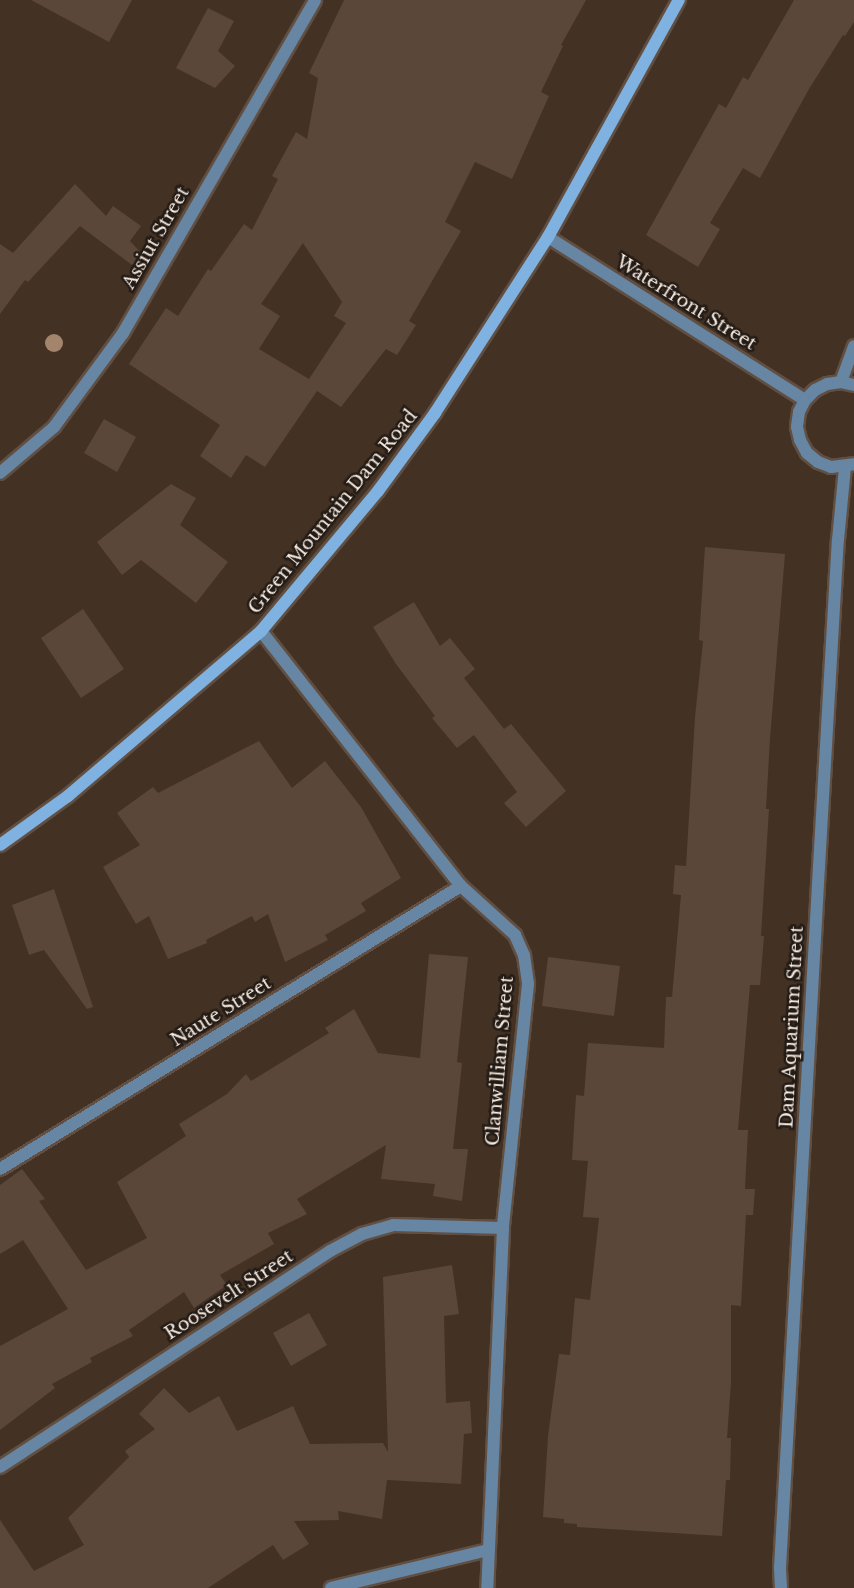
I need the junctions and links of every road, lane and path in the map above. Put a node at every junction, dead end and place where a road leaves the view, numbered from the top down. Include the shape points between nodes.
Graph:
1 (315, 0) edge
2 (679, 0) edge
3 (548, 237) junction
4 (854, 346) edge
5 (841, 382) junction
6 (854, 385) edge
7 (805, 400) junction
8 (849, 466) edge
9 (0, 473) edge
10 (261, 631) junction
11 (0, 845) edge
12 (461, 886) junction
13 (0, 1169) edge
14 (503, 1228) junction
15 (0, 1467) edge
16 (488, 1550) junction
17 (331, 1588) edge
18 (487, 1588) edge
19 (781, 1588) edge

1 - 9 street, Assiut Street via 123,333 54,427
2 - 3 street, Green Mountain Dam Road
3 - 7 street, Waterfront Street
3 - 10 street, Green Mountain Dam Road via 435,413 378,491
4 - 5 street
5 - 6 street
5 - 7 street via 815,390
7 - 8 street via 796,427 807,453 831,467
8 - 19 street, Dam Aquarium Street via 826,738
10 - 11 street, Green Mountain Dam Road via 68,796
10 - 12 street, Clanwilliam Street
12 - 13 street, Naute Street
12 - 14 street, Clanwilliam Street via 515,935 524,955 528,984
14 - 15 street, Roosevelt Street via 393,1225 362,1234 330,1251
14 - 16 street, Clanwilliam Street
16 - 17 street
16 - 18 street, Clanwilliam Street

